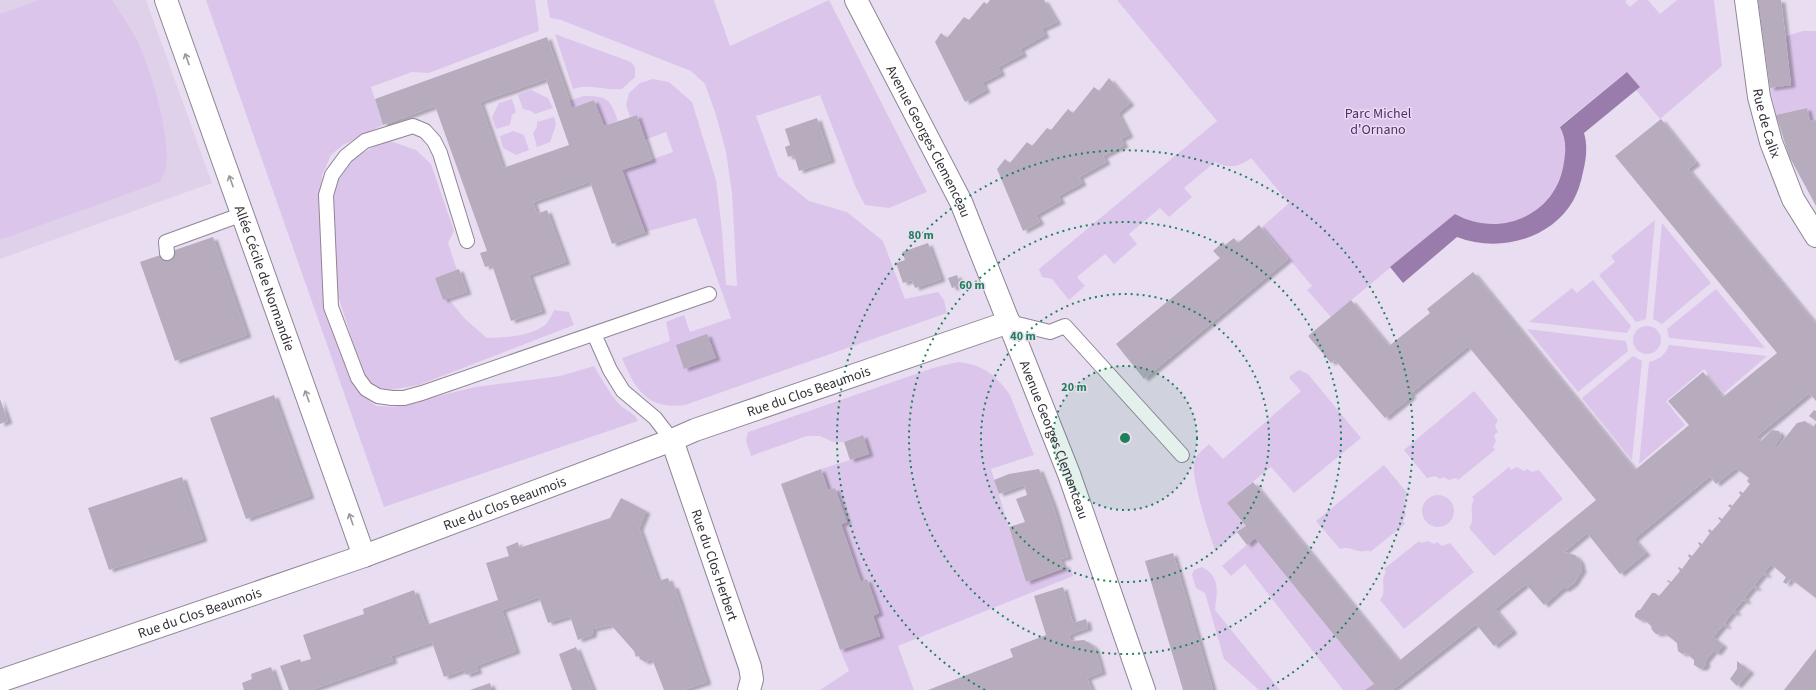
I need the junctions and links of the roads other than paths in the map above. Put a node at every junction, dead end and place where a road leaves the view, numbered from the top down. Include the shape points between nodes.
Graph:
1 (166, 0) edge
2 (856, 0) edge
3 (1746, 0) edge
4 (243, 214) junction
5 (1816, 236) edge
6 (467, 241) dead end
7 (167, 253) dead end
8 (709, 294) dead end
9 (1009, 322) junction
10 (594, 334) junction
11 (672, 440) junction
12 (1182, 455) dead end
13 (364, 556) junction
14 (0, 681) edge
15 (749, 690) edge
16 (1144, 690) edge

4 -> 1 street, Allée Cécile de Normandie
2 - 9 street, Avenue Georges Clemenceau via 948,176
3 - 5 street, Rue de Calix via 1759,97 1771,142 1793,199
4 - 7 lane via 166,242
13 -> 4 street, Allée Cécile de Normandie
6 - 10 lane via 440,153 425,131 414,126 406,127 365,141 346,156 332,175 326,195 331,307 358,378 366,389 378,396 404,398
8 - 10 lane
9 - 11 street, Rue du Clos Beaumois
9 - 12 lane via 1050,332 1065,326
9 - 16 street, Avenue Georges Clemenceau via 1077,495
10 - 11 lane via 610,370 623,391 655,418
11 - 13 street, Rue du Clos Beaumois
11 - 15 street, Rue du Clos Herbert via 750,667 752,679
13 - 14 street, Rue du Clos Beaumois

